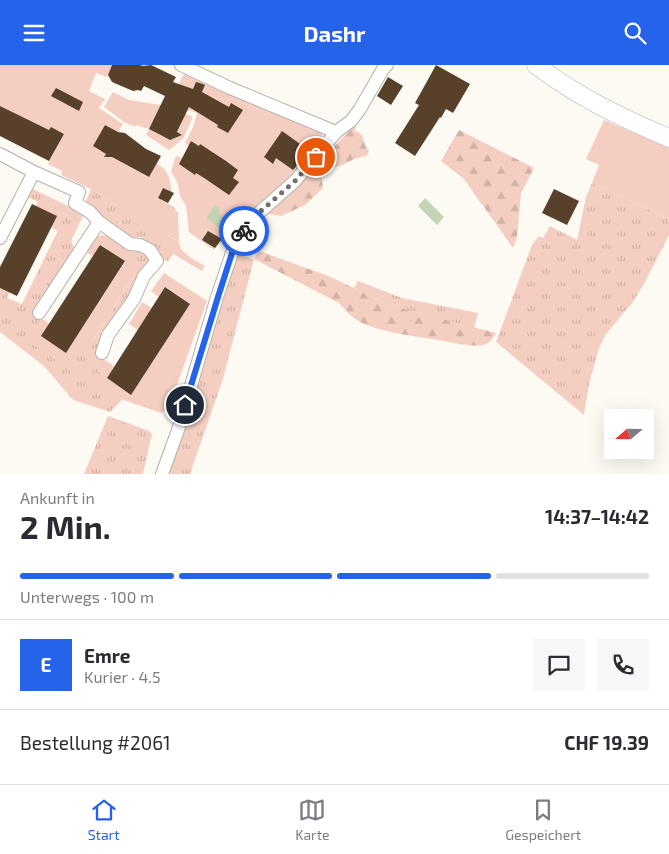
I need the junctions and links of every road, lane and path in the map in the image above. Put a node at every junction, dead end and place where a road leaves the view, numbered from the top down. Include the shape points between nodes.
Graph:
1 (181, 65) edge
2 (387, 65) edge
3 (536, 65) edge
4 (336, 132) junction
5 (669, 138) edge
6 (0, 154) edge
7 (34, 172) junction
8 (99, 222) junction
9 (0, 238) edge
10 (39, 313) dead end
11 (102, 353) dead end
12 (162, 474) edge

1 - 4 street
2 - 4 street via 351,121
3 - 5 street via 600,107
4 - 12 street via 295,181 253,218 241,235 232,253
6 - 7 street
7 - 8 street via 79,192 75,203
7 - 9 street
8 - 10 street
8 - 11 street via 130,244 150,250 156,261 108,335

